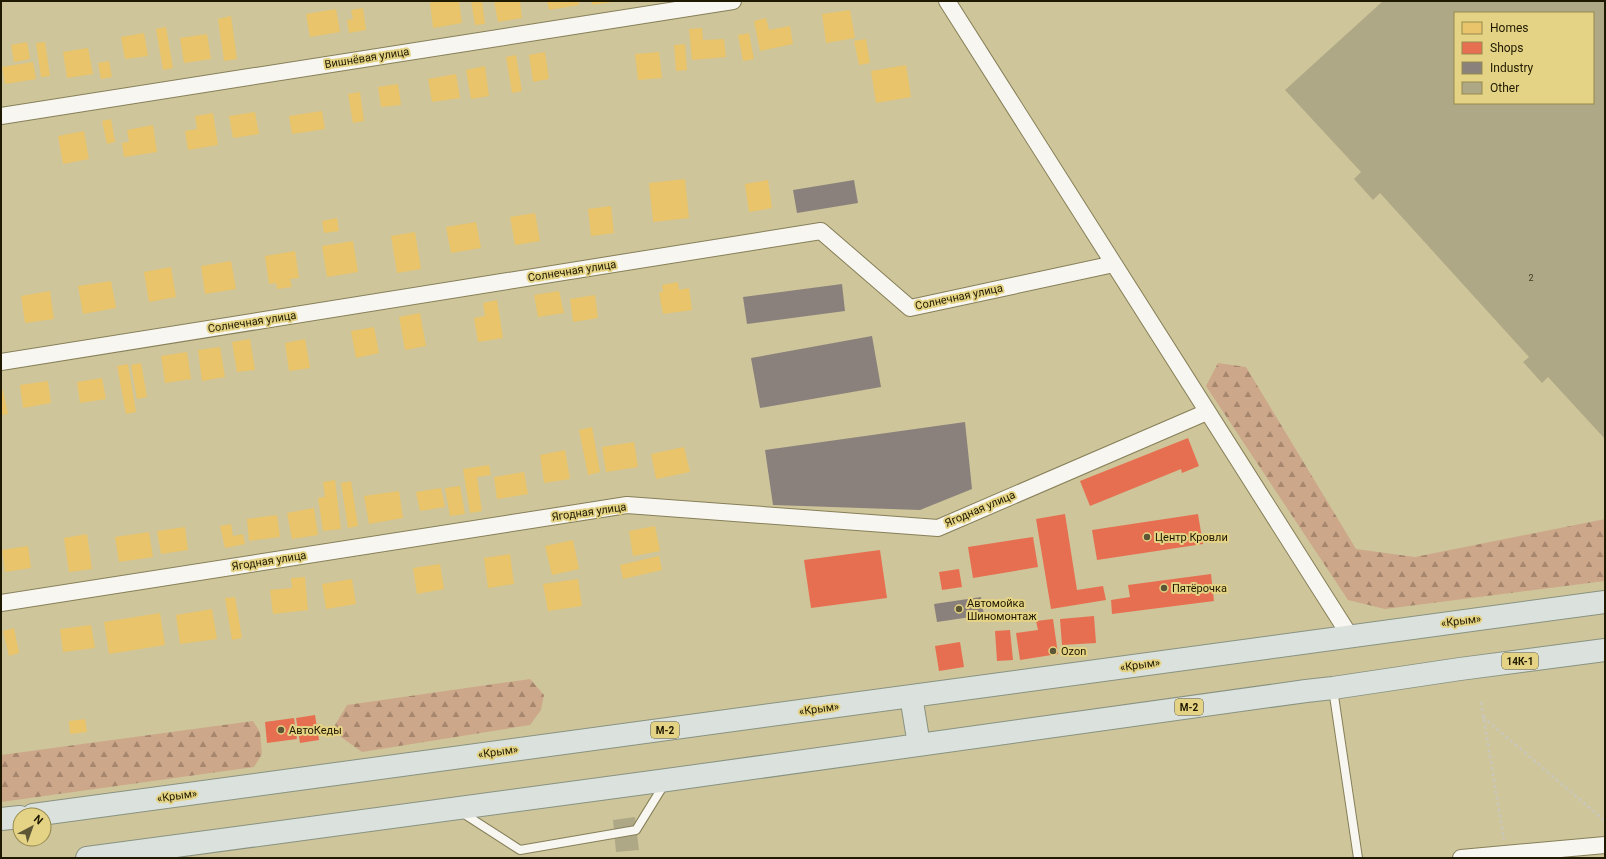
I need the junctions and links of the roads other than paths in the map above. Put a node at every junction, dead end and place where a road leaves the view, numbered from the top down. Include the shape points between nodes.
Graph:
1 (733, 1) edge
2 (947, 1) edge
3 (1, 116) edge
4 (1114, 264) junction
5 (1, 362) edge
6 (1207, 412) junction
7 (1605, 602) edge
8 (1, 603) edge
9 (1350, 636) junction
10 (1605, 650) edge
11 (1460, 669) joint
12 (1333, 688) junction
13 (911, 696) junction
14 (919, 745) junction
15 (667, 780) junction
16 (455, 808) junction
17 (52, 812) edge
18 (12, 818) edge
19 (1, 819) edge
20 (1605, 845) edge
21 (87, 858) edge
22 (1358, 858) edge
23 (1460, 858) edge

1 - 3 street, Вишнёвая улица
2 - 4 street
4 - 5 street, Солнечная улица via 910,308 821,231
4 - 6 street
6 - 8 street, Ягодная улица via 938,528 627,505
6 - 9 street
7 - 9 main road, «Крым» / М-2
9 - 13 main road, «Крым» / М-2
10 - 11 main road, 14К-1
11 - 12 main road, М-2
12 - 14 main road, М-2
12 - 22 lane
13 - 14 main road
13 - 17 main road, «Крым» / М-2
14 - 15 main road, М-2
15 - 16 main road, М-2
15 - 16 lane via 636,830 520,850
16 - 21 main road, М-2
18 - 19 main road
20 - 23 street

